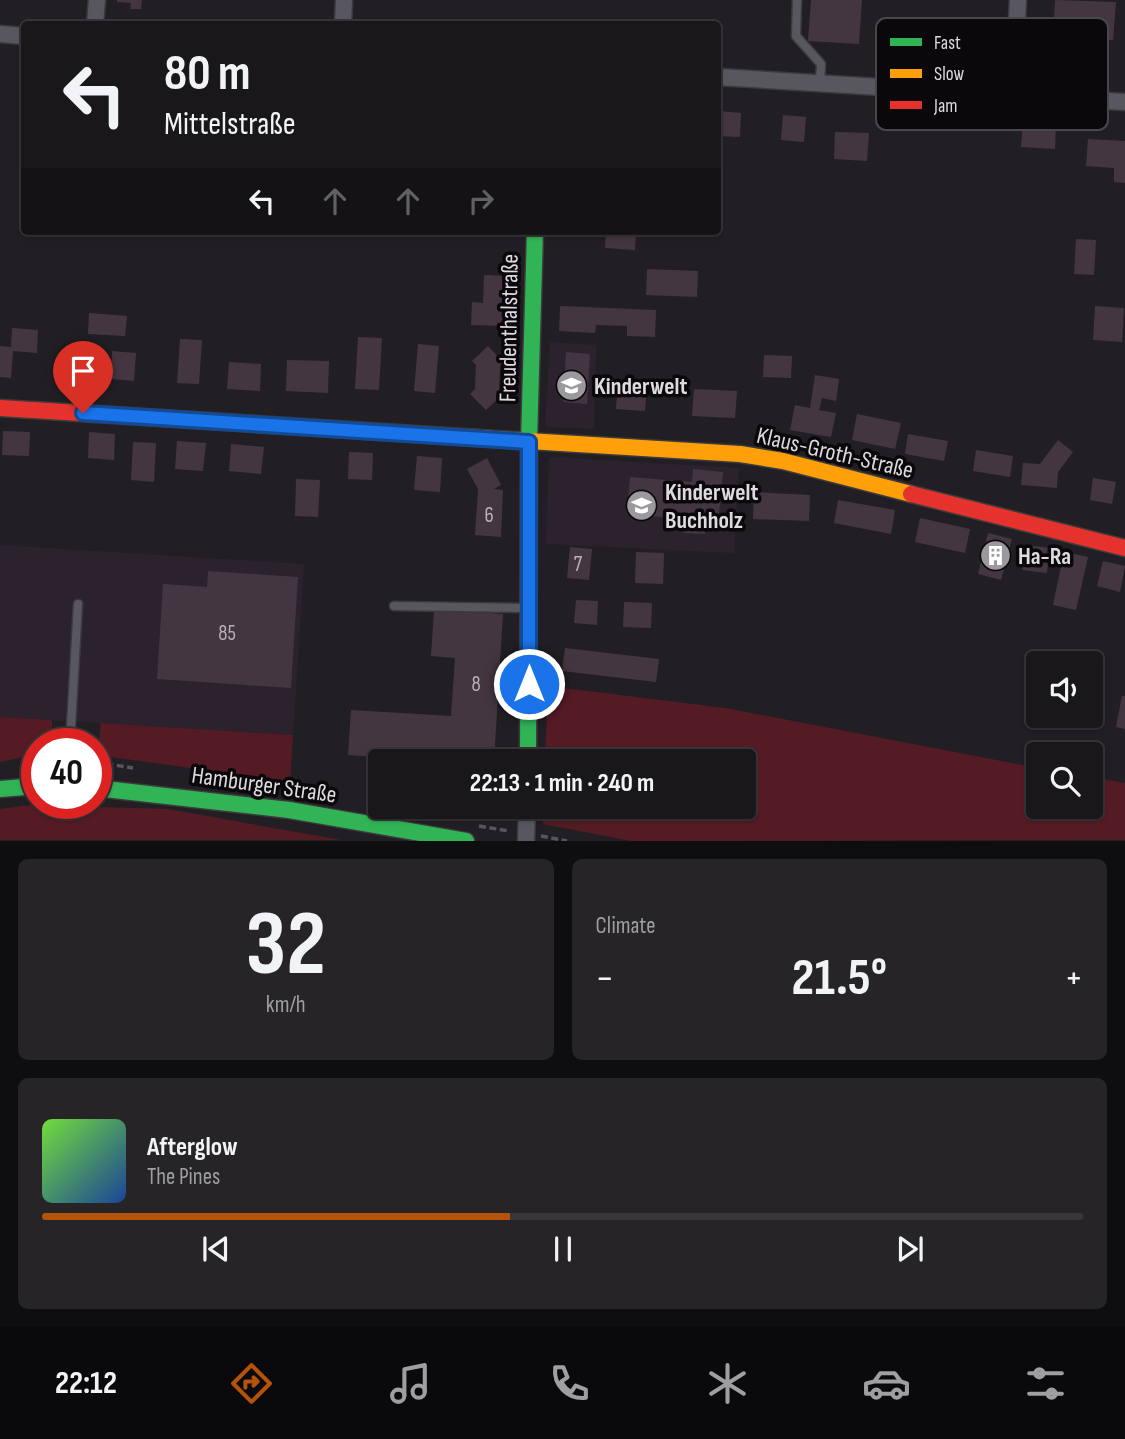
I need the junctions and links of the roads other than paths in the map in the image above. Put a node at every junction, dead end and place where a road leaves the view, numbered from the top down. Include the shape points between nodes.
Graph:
1 (97, 0) edge
2 (344, 0) edge
3 (797, 0) edge
4 (1018, 0) edge
5 (1017, 18) edge
6 (95, 21) edge
7 (343, 21) edge
8 (0, 34) edge
9 (21, 36) edge
10 (721, 77) edge
11 (820, 84) junction
12 (876, 87) edge
13 (535, 235) edge
14 (0, 408) edge
15 (529, 442) junction
16 (1125, 548) edge
17 (78, 604) dead end
18 (394, 606) dead end
19 (529, 608) junction
20 (71, 728) edge
21 (528, 749) edge
22 (21, 787) edge
23 (0, 789) edge
24 (112, 789) edge
25 (527, 819) edge
26 (466, 841) edge
27 (526, 841) edge

1 - 6 street
2 - 7 street
3 - 11 lane via 796,37 821,64
4 - 5 street
8 - 9 street
10 - 11 street
11 - 12 street
13 - 15 street, Freudenthalstraße
14 - 15 street, Klaus-Groth-Straße
15 - 16 street, Klaus-Groth-Straße via 740,454 783,461
15 - 19 street, Freudenthalstraße
17 - 20 lane
18 - 19 lane
19 - 21 street, Freudenthalstraße
22 - 23 street
24 - 26 street, Hamburger Straße via 289,810
25 - 27 street

